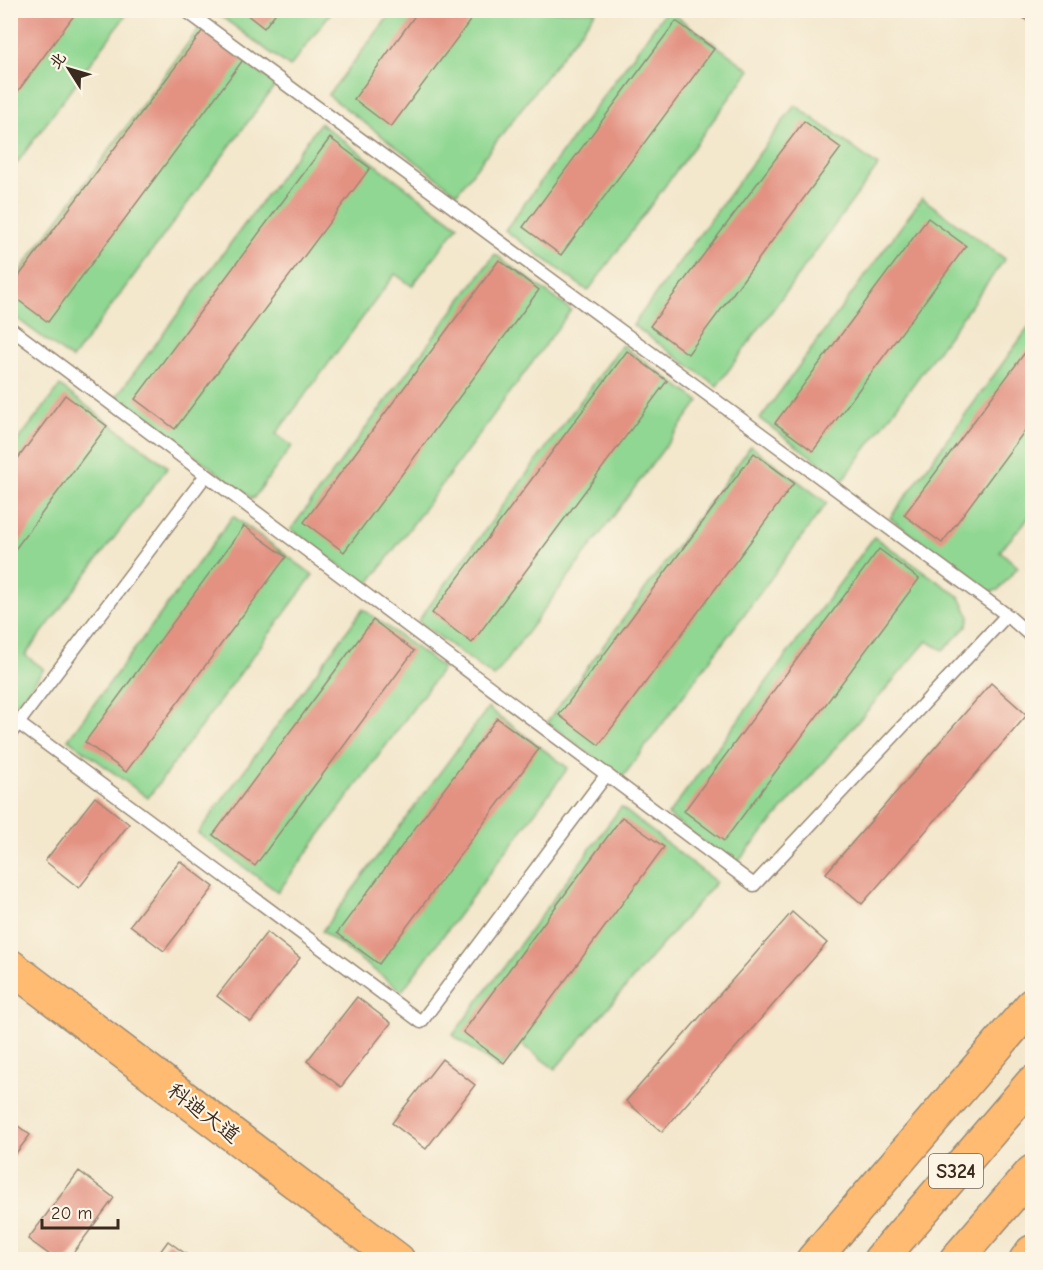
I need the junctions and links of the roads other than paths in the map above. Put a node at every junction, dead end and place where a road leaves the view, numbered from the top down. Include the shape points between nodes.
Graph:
1 (186, 10) edge
2 (10, 328) edge
3 (206, 475) junction
4 (1007, 615) junction
5 (1032, 637) edge
6 (15, 720) edge
7 (10, 734) edge
8 (607, 774) junction
9 (10, 966) edge
10 (10, 991) edge
11 (1032, 1005) edge
12 (1032, 1083) edge
13 (1032, 1172) edge
14 (1032, 1252) edge
15 (364, 1260) edge
16 (398, 1260) edge
17 (813, 1260) edge
18 (880, 1260) edge
19 (956, 1260) edge
20 (1026, 1260) edge

1 - 4 lane
2 - 3 lane
3 - 6 lane
3 - 8 lane
4 - 5 lane
4 - 8 lane via 754,885
6 - 7 lane
6 - 8 lane via 421,1022
9 - 16 main road, 科迪大道
10 - 15 main road, 科迪大道
11 - 17 main road
12 - 18 main road, S324
13 - 19 main road, S324
14 - 20 main road

